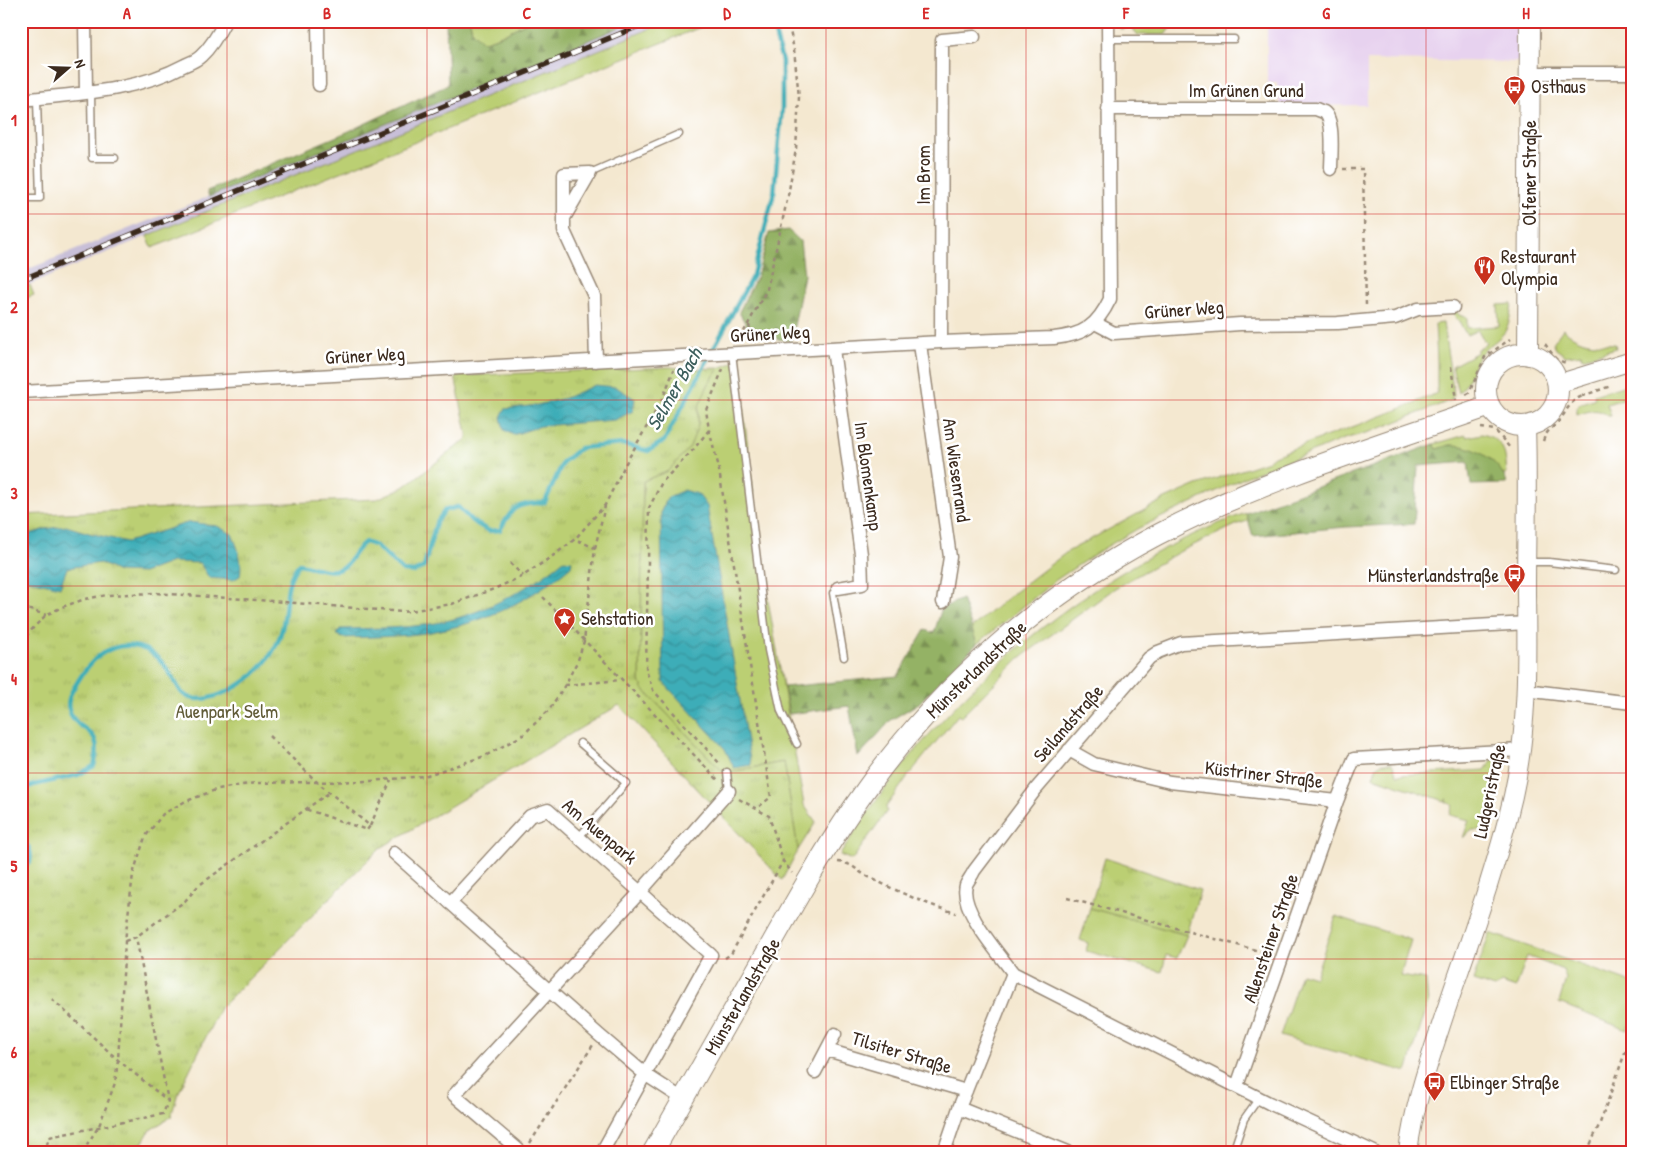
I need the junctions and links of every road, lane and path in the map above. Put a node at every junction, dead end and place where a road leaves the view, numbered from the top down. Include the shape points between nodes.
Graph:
1 (85, 21) edge
2 (225, 21) edge
3 (318, 21) edge
4 (788, 21) edge
5 (1108, 21) edge
6 (1530, 21) edge
7 (974, 37) dead end
8 (1108, 39) junction
9 (1234, 39) dead end
10 (1529, 73) junction
11 (1632, 73) edge
12 (318, 85) dead end
13 (88, 93) junction
14 (37, 98) junction
15 (21, 100) edge
16 (1108, 109) junction
17 (679, 134) dead end
18 (115, 158) dead end
19 (1331, 169) joint
20 (590, 173) junction
21 (21, 198) edge
22 (564, 218) junction
23 (1453, 307) dead end
24 (1367, 320) junction
25 (1094, 323) junction
26 (941, 342) junction
27 (920, 344) junction
28 (1528, 346) junction
29 (834, 349) junction
30 (729, 353) junction
31 (680, 357) junction
32 (596, 361) junction
33 (1632, 361) edge
34 (1451, 366) dead end
35 (1557, 384) junction
36 (1615, 384) dead end
37 (21, 392) edge
38 (1582, 396) dead end
39 (1490, 406) junction
40 (1526, 426) junction
41 (1476, 429) dead end
42 (709, 430) junction
43 (1527, 448) junction
44 (605, 505) junction
45 (575, 539) junction
46 (595, 548) junction
47 (510, 562) dead end
48 (1527, 562) junction
49 (1616, 570) dead end
50 (523, 576) junction
51 (838, 588) joint
52 (543, 597) dead end
53 (943, 602) dead end
54 (21, 607) edge
55 (46, 615) junction
56 (1527, 622) junction
57 (21, 629) edge
58 (26, 636) junction
59 (584, 641) junction
60 (21, 643) edge
61 (844, 657) dead end
62 (621, 680) junction
63 (565, 685) junction
64 (1525, 690) junction
65 (1632, 703) edge
66 (269, 736) dead end
67 (580, 743) dead end
68 (796, 744) dead end
69 (1069, 750) junction
70 (1522, 750) junction
71 (727, 772) joint
72 (391, 779) junction
73 (317, 782) junction
74 (729, 791) junction
75 (330, 792) junction
76 (1337, 801) junction
77 (756, 809) junction
78 (305, 810) junction
79 (370, 826) junction
80 (578, 837) junction
81 (394, 853) dead end
82 (823, 855) junction
83 (783, 861) junction
84 (807, 883) junction
85 (641, 891) junction
86 (1067, 898) dead end
87 (450, 903) junction
88 (973, 918) junction
89 (136, 937) junction
90 (125, 941) junction
91 (712, 954) junction
92 (1283, 958) junction
93 (1013, 973) junction
94 (549, 991) junction
95 (52, 999) dead end
96 (1632, 1033) edge
97 (835, 1034) dead end
98 (599, 1035) junction
99 (827, 1050) junction
100 (118, 1060) junction
101 (815, 1072) dead end
102 (646, 1075) junction
103 (1237, 1086) junction
104 (966, 1091) junction
105 (1259, 1098) junction
106 (683, 1099) junction
107 (168, 1102) junction
108 (959, 1108) junction
109 (99, 1126) junction
110 (525, 1148) edge
111 (46, 1152) edge
112 (82, 1152) edge
113 (602, 1152) edge
114 (653, 1152) edge
115 (944, 1152) edge
116 (1068, 1152) edge
117 (1232, 1152) edge
118 (1374, 1152) edge
119 (1408, 1152) edge
120 (1586, 1152) edge

1 - 13 street
2 - 13 street via 200,57 166,76
3 - 12 street
4 - 30 path via 799,96 796,150 788,196 767,289
5 - 8 street
6 - 10 main road, Olfener Straße
7 - 26 street, Im Brom via 942,40
8 - 9 lane
8 - 16 street
10 - 11 street
10 - 28 main road, Olfener Straße
13 - 14 street
13 - 18 lane via 92,158
14 - 15 street
14 - 21 lane via 40,198
16 - 19 street, Im Grünen Grund via 1316,109 1324,112 1331,124
16 - 25 street via 1110,300
17 - 20 lane
19 - 24 path via 1363,169
20 - 22 street
20 - 22 street via 564,174
22 - 32 street via 564,231 594,296
23 - 24 street, Grüner Weg via 1418,309 1395,318
24 - 25 street, Grüner Weg via 1240,324 1114,333
25 - 26 street, Grüner Weg via 1081,333 1068,336
26 - 27 street, Grüner Weg
27 - 29 street, Grüner Weg
27 - 53 street, Am Wiesenrand via 950,558
28 - 34 path via 1512,339 1485,357 1469,393 1457,402
28 - 35 main road via 1547,365
28 - 39 main road via 1503,360 1492,373 1487,389
29 - 30 street, Grüner Weg
29 - 51 street, Im Blomenkamp via 862,584
30 - 31 street, Grüner Weg
30 - 42 path via 706,410
30 - 68 lane via 768,650 781,711
31 - 32 street, Grüner Weg
31 - 44 path via 662,400 626,461
32 - 37 street, Grüner Weg
33 - 35 street
35 - 40 main road via 1557,400 1549,414
36 - 38 path
39 - 40 main road via 1504,421
39 - 82 main road, Münsterlandstraße via 1272,483 1154,536 1084,578 1016,629 958,681 868,786
40 - 43 street, Ludgeristraße
41 - 43 path via 1494,430 1510,448
42 - 71 path via 662,482 649,508 646,670 653,690
42 - 77 path via 718,464 771,797
43 - 48 street, Ludgeristraße
44 - 45 path
44 - 46 path
45 - 46 path
45 - 50 path
46 - 59 path
47 - 50 path
48 - 49 lane
48 - 56 street, Ludgeristraße
50 - 55 path via 452,604 403,612 155,593 85,599
51 - 61 lane via 833,593
52 - 59 path
54 - 55 path
55 - 58 path
56 - 64 street, Ludgeristraße
56 - 69 street, Seilandstraße via 1181,643 1149,658
57 - 58 path
58 - 60 path
59 - 62 path
59 - 63 path
62 - 63 path
62 - 74 path
63 - 72 path via 549,710 523,735 486,756 424,776
64 - 65 street
64 - 70 street, Ludgeristraße
66 - 73 path
67 - 80 lane via 626,783
69 - 76 street, Küstriner Straße via 1094,764 1170,782
69 - 88 street, Seilandstraße via 974,871 966,886 966,900
70 - 76 street, Küstriner Straße via 1354,759
70 - 119 street, Ludgeristraße via 1496,859 1418,1099
71 - 74 lane
72 - 73 path
72 - 79 path
73 - 75 path
73 - 90 path via 254,783 218,789 162,814 145,837 133,874
74 - 77 path
74 - 85 street, Am Auenpark
75 - 78 path
75 - 79 path
76 - 92 street, Allensteiner Straße
77 - 83 path via 769,816
78 - 79 path via 367,830
78 - 89 path via 198,886 186,901
80 - 85 street, Am Auenpark
80 - 87 street, Am Auenpark via 548,810 530,816
81 - 87 street
82 - 84 main road, Münsterlandstraße
82 - 88 path via 850,864 864,874 938,908
83 - 84 path via 791,873
83 - 91 path via 731,954 724,958
84 - 106 main road, Münsterlandstraße
85 - 91 street, Am Auenpark
85 - 94 street, Am Auenpark
86 - 92 path
87 - 94 street
88 - 93 street, Seilandstraße
89 - 90 path
89 - 107 path
90 - 100 path
91 - 102 street
92 - 103 street, Allensteiner Straße
93 - 103 street
93 - 104 street
94 - 98 street
94 - 110 street, Am Auenpark via 454,1095
95 - 100 path
96 - 120 path via 1600,1123
97 - 99 street, Tilsiter Straße
98 - 102 street
98 - 110 path
99 - 101 street, Tilsiter Straße
99 - 104 street, Tilsiter Straße
100 - 107 path
100 - 109 path via 115,1082
102 - 106 street
102 - 113 street
103 - 105 street
104 - 108 street
105 - 117 lane via 1244,1119
105 - 118 street
106 - 114 main road, Münsterlandstraße
107 - 109 path via 164,1114
108 - 115 street
108 - 116 street
109 - 111 path via 49,1137
109 - 112 path

